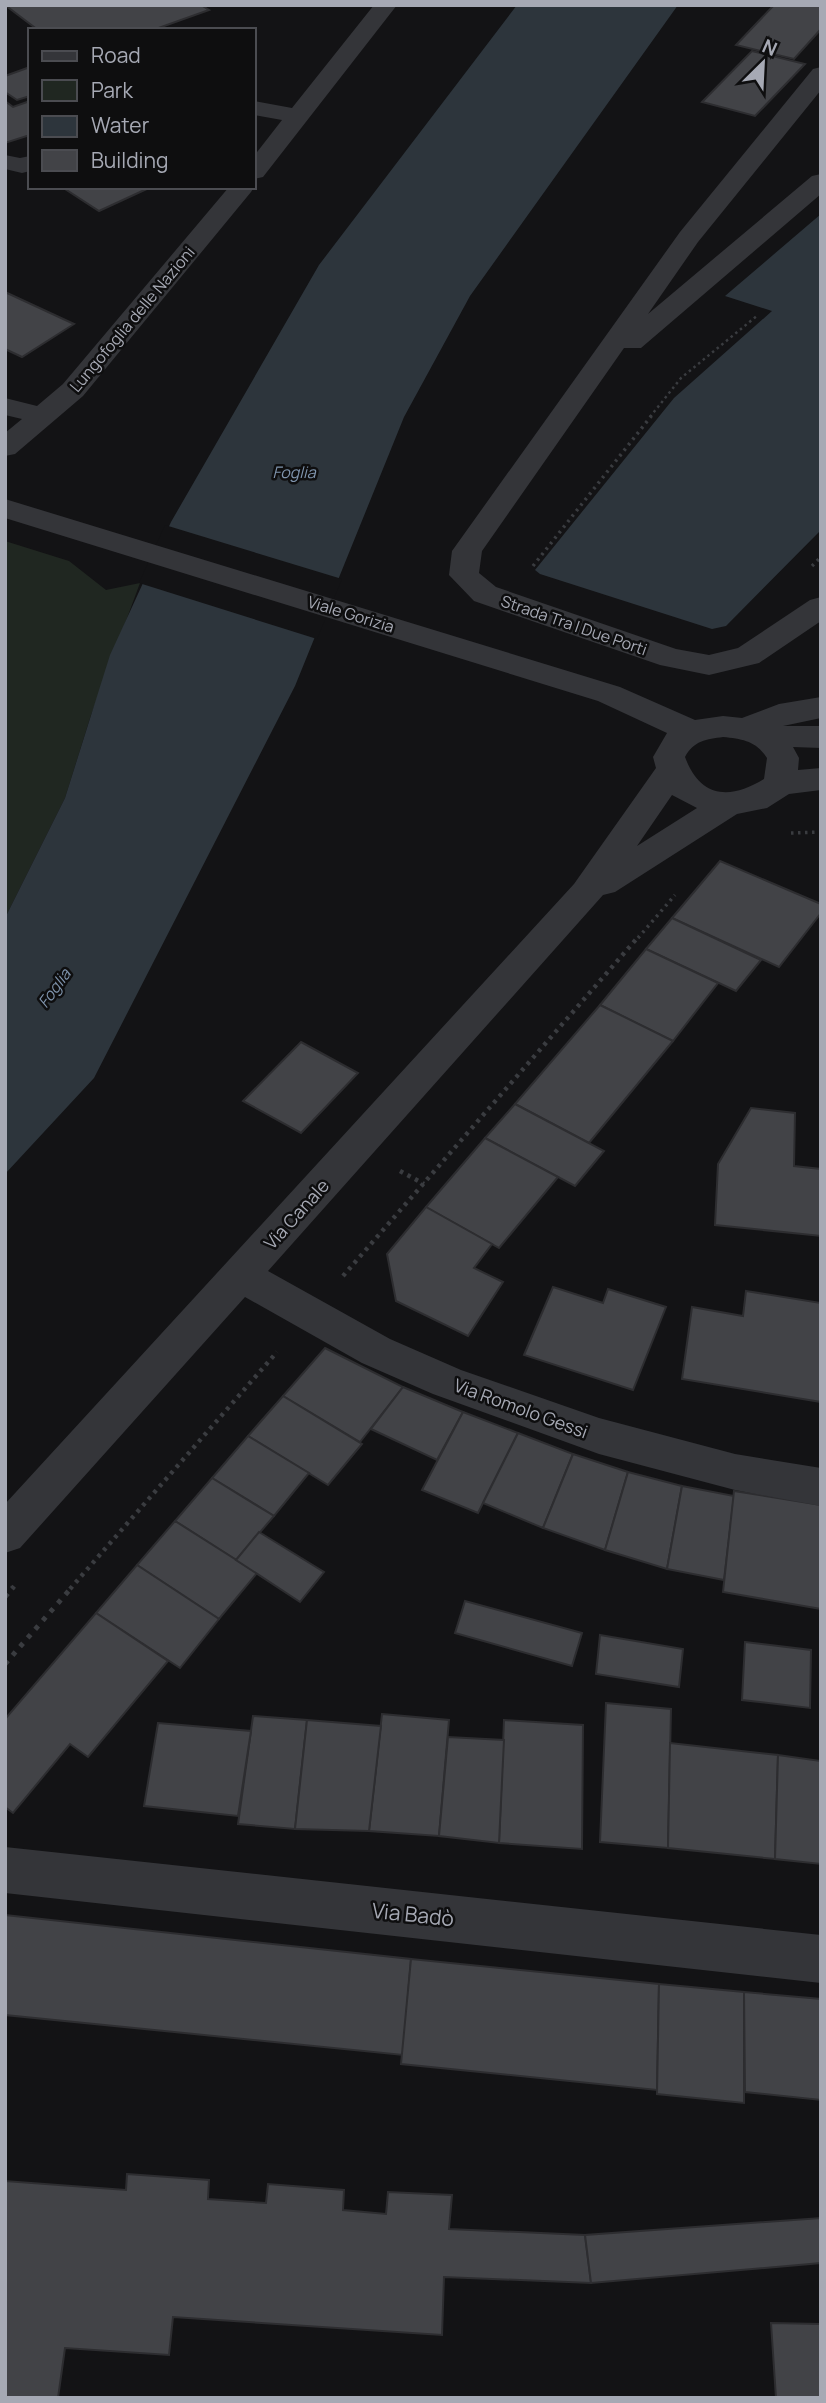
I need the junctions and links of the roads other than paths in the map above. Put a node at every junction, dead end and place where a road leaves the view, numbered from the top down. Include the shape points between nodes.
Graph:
1 (386, 5) edge
2 (821, 74) edge
3 (256, 108) edge
4 (299, 116) junction
5 (5, 162) edge
6 (28, 164) edge
7 (256, 170) edge
8 (821, 181) edge
9 (240, 189) edge
10 (584, 381) junction
11 (5, 406) edge
12 (43, 416) junction
13 (8, 443) edge
14 (11, 510) edge
15 (821, 607) edge
16 (821, 707) edge
17 (691, 731) junction
18 (754, 732) junction
19 (821, 737) edge
20 (671, 772) junction
21 (821, 779) edge
22 (779, 785) junction
23 (740, 802) junction
24 (821, 806) edge
25 (586, 893) junction
26 (257, 1285) junction
27 (821, 1487) edge
28 (5, 1534) edge
29 (5, 1870) edge
30 (821, 1959) edge

1 - 4 street
2 - 10 street, Strada Tra I Due Porti via 689,237
3 - 4 street
4 - 7 street
5 - 6 street
8 - 10 street, Strada Tra I Due Porti
9 - 12 street, Lungofoglia delle Nazioni via 115,343
10 - 15 street, Strada Tra I Due Porti via 467,551 464,575 485,594 671,658 709,664 748,656
11 - 12 street
12 - 13 street, Lungofoglia delle Nazioni
14 - 17 street, Viale Gorizia via 609,694
16 - 18 street via 779,715
17 - 18 street via 727,725
17 - 20 street via 671,749
18 - 19 street
18 - 22 street via 776,746 783,758 785,772
20 - 23 street via 691,793
20 - 25 street, Via Canale
21 - 22 street
22 - 23 street via 767,795
23 - 24 street
23 - 25 street, Via Canale
25 - 26 street, Via Canale
26 - 27 street, Via Romolo Gessi via 376,1351 447,1382 599,1436 735,1472
26 - 28 street, Via Canale
29 - 30 street, Via Badò

